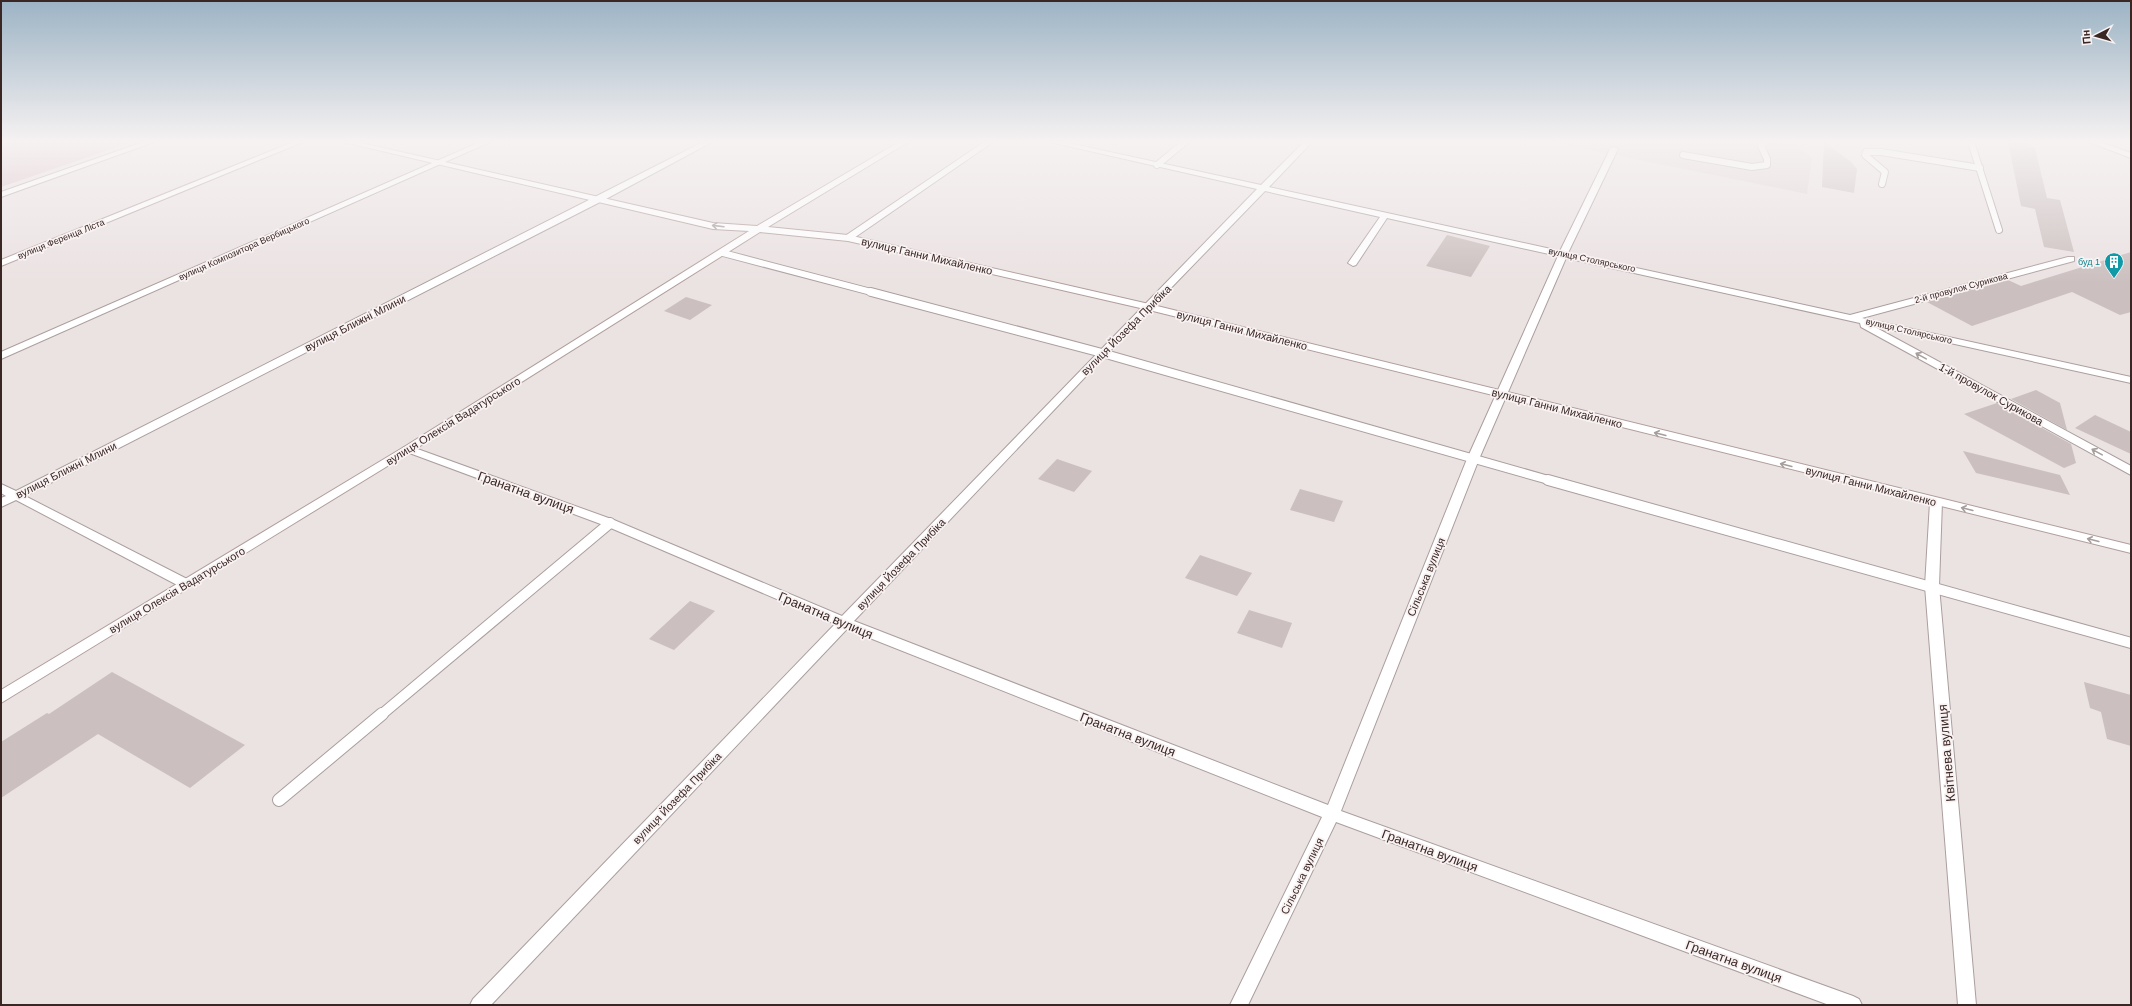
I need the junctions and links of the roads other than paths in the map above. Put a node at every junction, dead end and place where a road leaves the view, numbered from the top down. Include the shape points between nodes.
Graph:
1 (18, 189) edge
2 (184, 189) edge
3 (378, 189) edge
4 (560, 189) edge
5 (618, 189) edge
6 (826, 189) edge
7 (920, 189) edge
8 (1264, 189) joint
9 (1595, 189) edge
10 (1986, 189) edge
11 (1, 195) edge
12 (601, 198) junction
13 (1385, 215) junction
14 (757, 230) junction
15 (1999, 230) dead end
16 (848, 238) junction
17 (723, 253) junction
18 (1564, 254) junction
19 (2071, 259) dead end
20 (1353, 262) dead end
21 (1, 264) edge
22 (1149, 307) junction
23 (1851, 318) junction
24 (1102, 353) junction
25 (1, 356) edge
26 (2131, 380) edge
27 (1503, 395) junction
28 (408, 449) junction
29 (1473, 459) junction
30 (2131, 471) edge
31 (1, 488) edge
32 (15, 496) junction
33 (1936, 502) junction
34 (1, 503) edge
35 (610, 523) junction
36 (2131, 549) edge
37 (186, 584) junction
38 (1932, 586) junction
39 (845, 623) junction
40 (2131, 643) edge
41 (1, 697) edge
42 (279, 800) dead end
43 (1332, 814) junction
44 (479, 1005) edge
45 (1239, 1005) edge
46 (1853, 1005) edge
47 (1967, 1005) edge

1 - 11 street
2 - 21 street, вулиця Ференца Ліста
3 - 25 street, вулиця Композитора Вербицького
4 - 12 street, вулиця Ганни Михайленко
5 - 12 street, вулиця Ближні Млини
6 - 14 street, вулиця Олексія Вадатурського
7 - 16 street
8 - 13 street, вулиця Столярського
8 - 22 street, вулиця Йозефа Прибіка
9 - 18 street, Сільська вулиця
10 - 15 lane
14 -> 12 street, вулиця Ганни Михайленко via 713,226
12 - 32 street, вулиця Ближні Млини
13 - 18 street, вулиця Столярського
13 - 20 street
14 - 16 street, вулиця Ганни Михайленко via 813,231
14 - 17 street, вулиця Олексія Вадатурського
16 - 22 street, вулиця Ганни Михайленко
17 - 24 lane
17 - 28 street, вулиця Олексія Вадатурського
18 - 23 street, вулиця Столярського
18 - 27 street, Сільська вулиця
19 - 23 street, 2-й провулок Сурикова
22 - 24 street, вулиця Йозефа Прибіка
22 - 27 street, вулиця Ганни Михайленко
23 - 26 street, вулиця Столярського
30 -> 23 street, 1-й провулок Сурикова
24 - 29 lane
24 - 39 street, вулиця Йозефа Прибіка
27 - 29 street, Сільська вулиця
33 -> 27 street, вулиця Ганни Михайленко
28 - 35 street, Гранатна вулиця
28 - 37 street, вулиця Олексія Вадатурського
29 - 38 lane
29 - 43 street, Сільська вулиця
31 - 32 street
32 - 34 street, вулиця Ближні Млини
32 - 37 street
36 -> 33 street, вулиця Ганни Михайленко
33 - 38 street, Квітнева вулиця
35 - 39 street, Гранатна вулиця
35 - 42 lane
37 - 41 street, вулиця Олексія Вадатурського
38 - 40 lane
38 - 47 street, Квітнева вулиця
39 - 43 street, Гранатна вулиця
39 - 44 street, вулиця Йозефа Прибіка
43 - 45 street, Сільська вулиця
43 - 46 street, Гранатна вулиця

